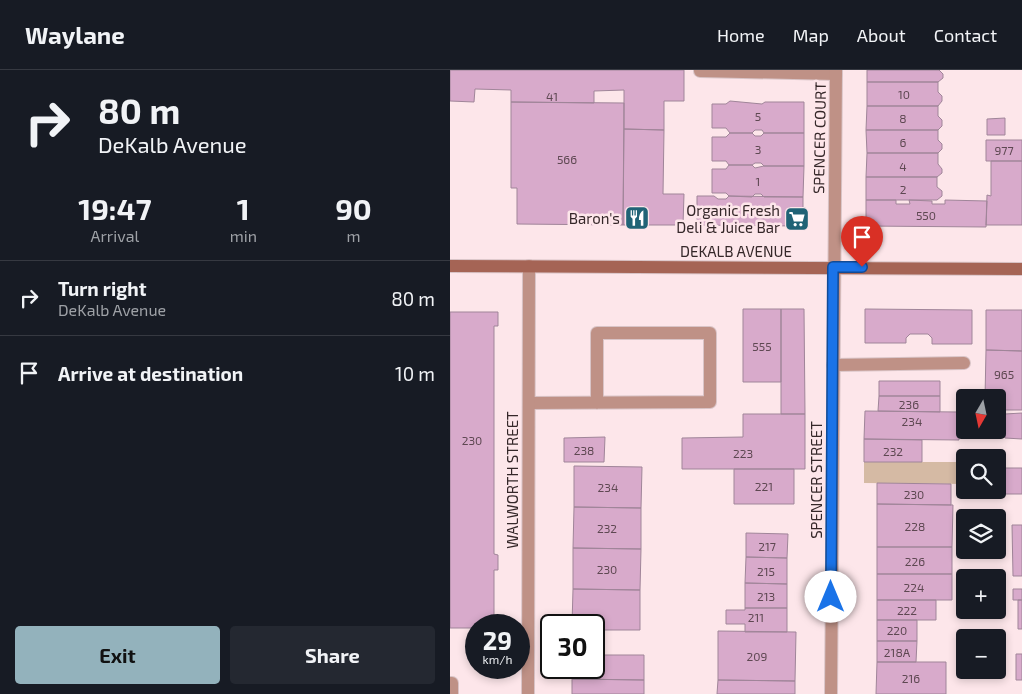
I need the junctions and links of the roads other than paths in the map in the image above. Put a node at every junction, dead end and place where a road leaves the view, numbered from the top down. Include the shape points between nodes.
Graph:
1 (700, 71) edge
2 (836, 72) edge
3 (450, 266) edge
4 (530, 266) junction
5 (833, 267) junction
6 (1022, 269) edge
7 (964, 364) dead end
8 (833, 365) junction
9 (529, 403) junction
10 (597, 403) junction
11 (450, 682) edge
12 (452, 694) edge
13 (528, 694) edge
14 (830, 694) edge

1 - 2 street
2 - 5 street, SPENCER COURT
3 - 4 main road, DEKALB AVENUE
4 - 5 main road, DEKALB AVENUE
4 - 9 street, WALWORTH STREET
5 - 6 main road, DEKALB AVENUE
5 - 8 street, SPENCER STREET
7 - 8 street
8 - 14 street, SPENCER STREET
9 - 10 street
9 - 13 street, WALWORTH STREET
10 - 10 street via 710,402 710,333 597,333
11 - 12 street

